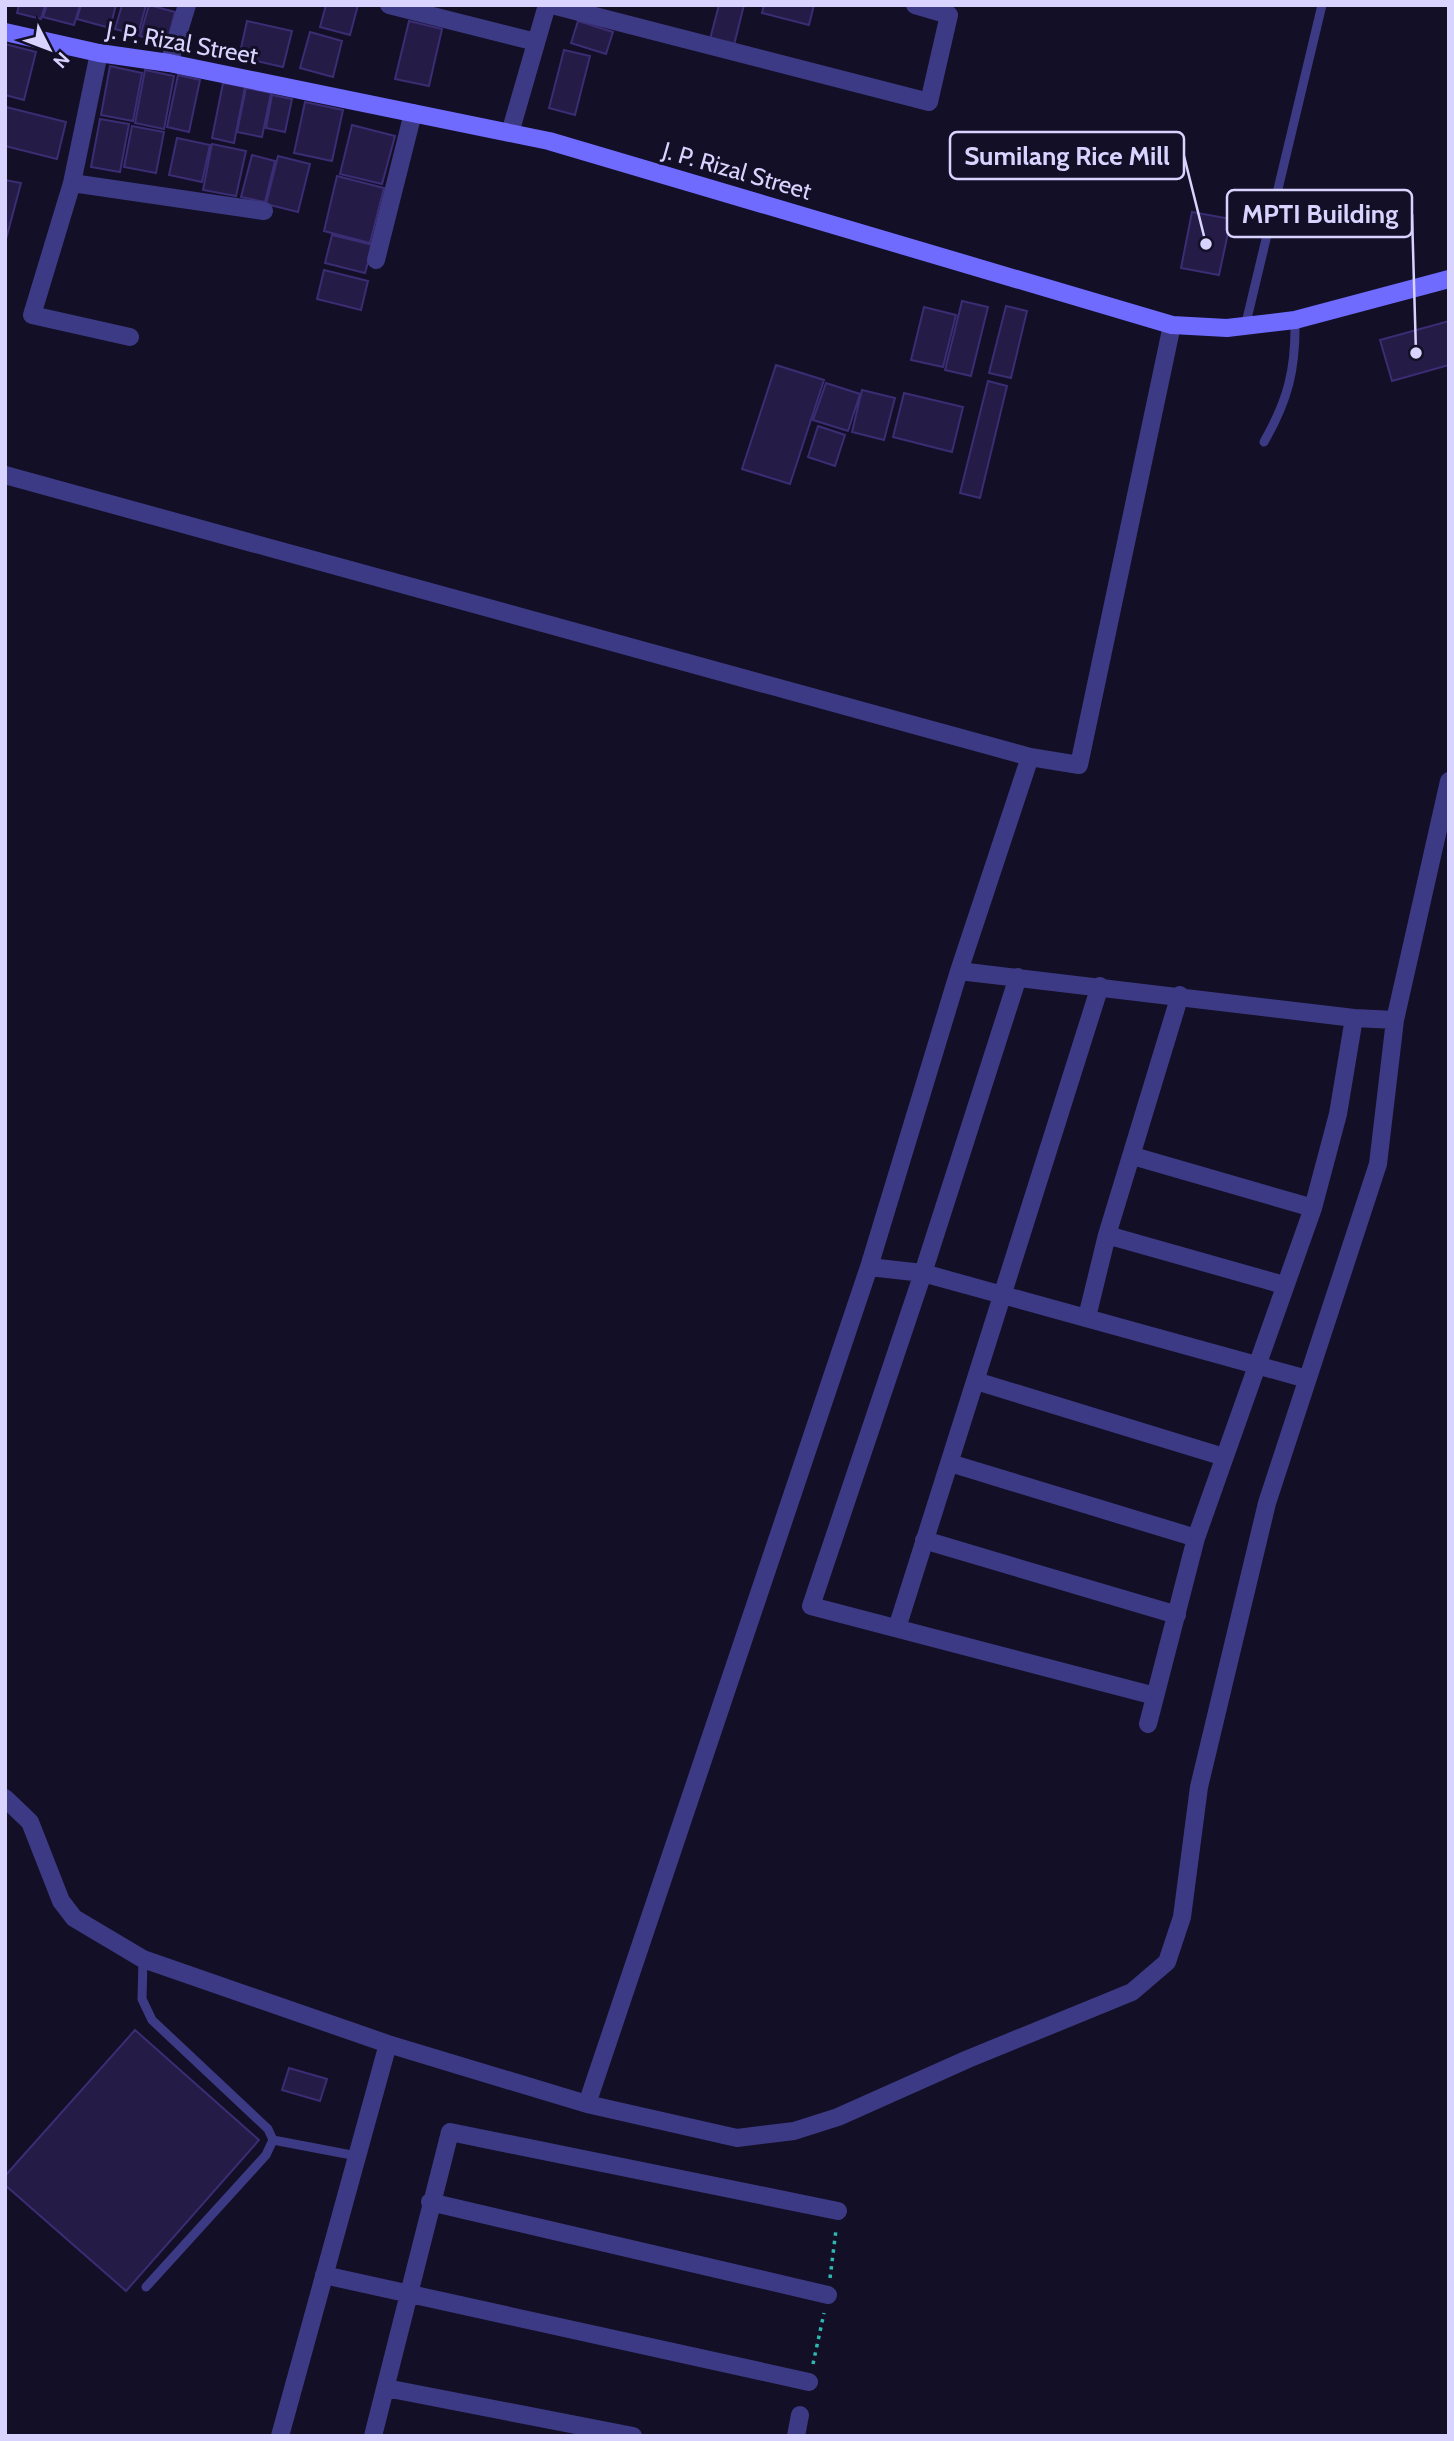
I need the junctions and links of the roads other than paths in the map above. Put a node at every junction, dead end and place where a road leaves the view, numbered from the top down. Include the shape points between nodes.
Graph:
1 (187, 5) edge
2 (389, 5) edge
3 (549, 5) edge
4 (915, 5) edge
5 (1322, 5) edge
6 (5, 32) edge
7 (536, 42) junction
8 (99, 53) junction
9 (169, 63) junction
10 (413, 113) junction
11 (509, 133) junction
12 (72, 183) junction
13 (264, 211) dead end
14 (376, 260) dead end
15 (1449, 279) edge
16 (1295, 320) junction
17 (1172, 325) junction
18 (1245, 327) junction
19 (130, 337) dead end
20 (1264, 442) dead end
21 (5, 475) edge
22 (1030, 757) junction
23 (1449, 780) edge
24 (959, 971) junction
25 (1018, 977) junction
26 (1100, 986) junction
27 (1180, 995) junction
28 (1354, 1018) junction
29 (1395, 1020) junction
30 (1133, 1156) junction
31 (1313, 1208) junction
32 (1107, 1235) junction
33 (869, 1267) junction
34 (923, 1273) junction
35 (1283, 1284) junction
36 (1003, 1296) junction
37 (1087, 1317) junction
38 (1257, 1367) junction
39 (1307, 1379) junction
40 (976, 1381) junction
41 (1224, 1457) junction
42 (950, 1463) junction
43 (1196, 1538) junction
44 (923, 1540) junction
45 (1177, 1615) junction
46 (897, 1628) junction
47 (1155, 1696) junction
48 (1148, 1724) dead end
49 (5, 1798) edge
50 (143, 1959) junction
51 (388, 2044) junction
52 (587, 2104) junction
53 (273, 2140) junction
54 (357, 2156) junction
55 (430, 2202) junction
56 (838, 2211) dead end
57 (324, 2275) junction
58 (146, 2287) dead end
59 (408, 2295) junction
60 (828, 2295) dead end
61 (809, 2382) dead end
62 (386, 2388) junction
63 (800, 2415) dead end
64 (280, 2436) edge
65 (373, 2436) edge
66 (634, 2436) edge
67 (796, 2436) edge

1 - 9 street
2 - 7 street
3 - 4 street via 929,102 949,15
3 - 7 street
5 - 18 lane
6 - 8 main road, J. P. Rizal Street
7 - 11 street
8 - 9 main road, J. P. Rizal Street
8 - 12 street
9 - 10 main road, J. P. Rizal Street
10 - 11 main road, J. P. Rizal Street
10 - 14 street
11 - 17 main road, J. P. Rizal Street via 550,141
12 - 13 street
12 - 19 street via 32,314
15 - 16 main road, J. P. Rizal Street
16 - 18 main road, J. P. Rizal Street
16 - 20 lane via 1296,352 1284,407
17 - 18 main road, J. P. Rizal Street
17 - 22 street via 1079,765
21 - 22 street
22 - 24 street
23 - 29 street
24 - 25 street
24 - 33 street
25 - 26 street
25 - 34 street
26 - 27 street
26 - 36 street
27 - 28 street
27 - 30 street
28 - 29 street
28 - 31 street via 1338,1114
29 - 39 street via 1378,1164
30 - 31 street
30 - 32 street
31 - 35 street
32 - 35 street
32 - 37 street
33 - 34 street
33 - 52 street
34 - 36 street
34 - 46 street via 811,1606
35 - 38 street
36 - 37 street
36 - 40 street
37 - 38 street
38 - 39 street
38 - 41 street
39 - 52 street via 1268,1503 1205,1760 1182,1917 1167,1962 1132,1992 838,2118 794,2131 737,2138
40 - 41 street
40 - 42 street
41 - 43 street
42 - 43 street
42 - 44 street
43 - 45 street
44 - 45 street
44 - 46 street
45 - 47 street
46 - 47 street
47 - 48 street
49 - 50 street via 30,1822 61,1901 74,1918
50 - 51 street
50 - 53 lane via 142,1999 152,2020 268,2129
51 - 52 street
51 - 54 street
53 - 54 lane
53 - 58 lane via 266,2155
54 - 57 street
55 - 56 street via 450,2132
55 - 59 street
55 - 60 street
57 - 59 street
57 - 64 street
59 - 61 street
59 - 62 street
62 - 65 street
62 - 66 street
63 - 67 street

